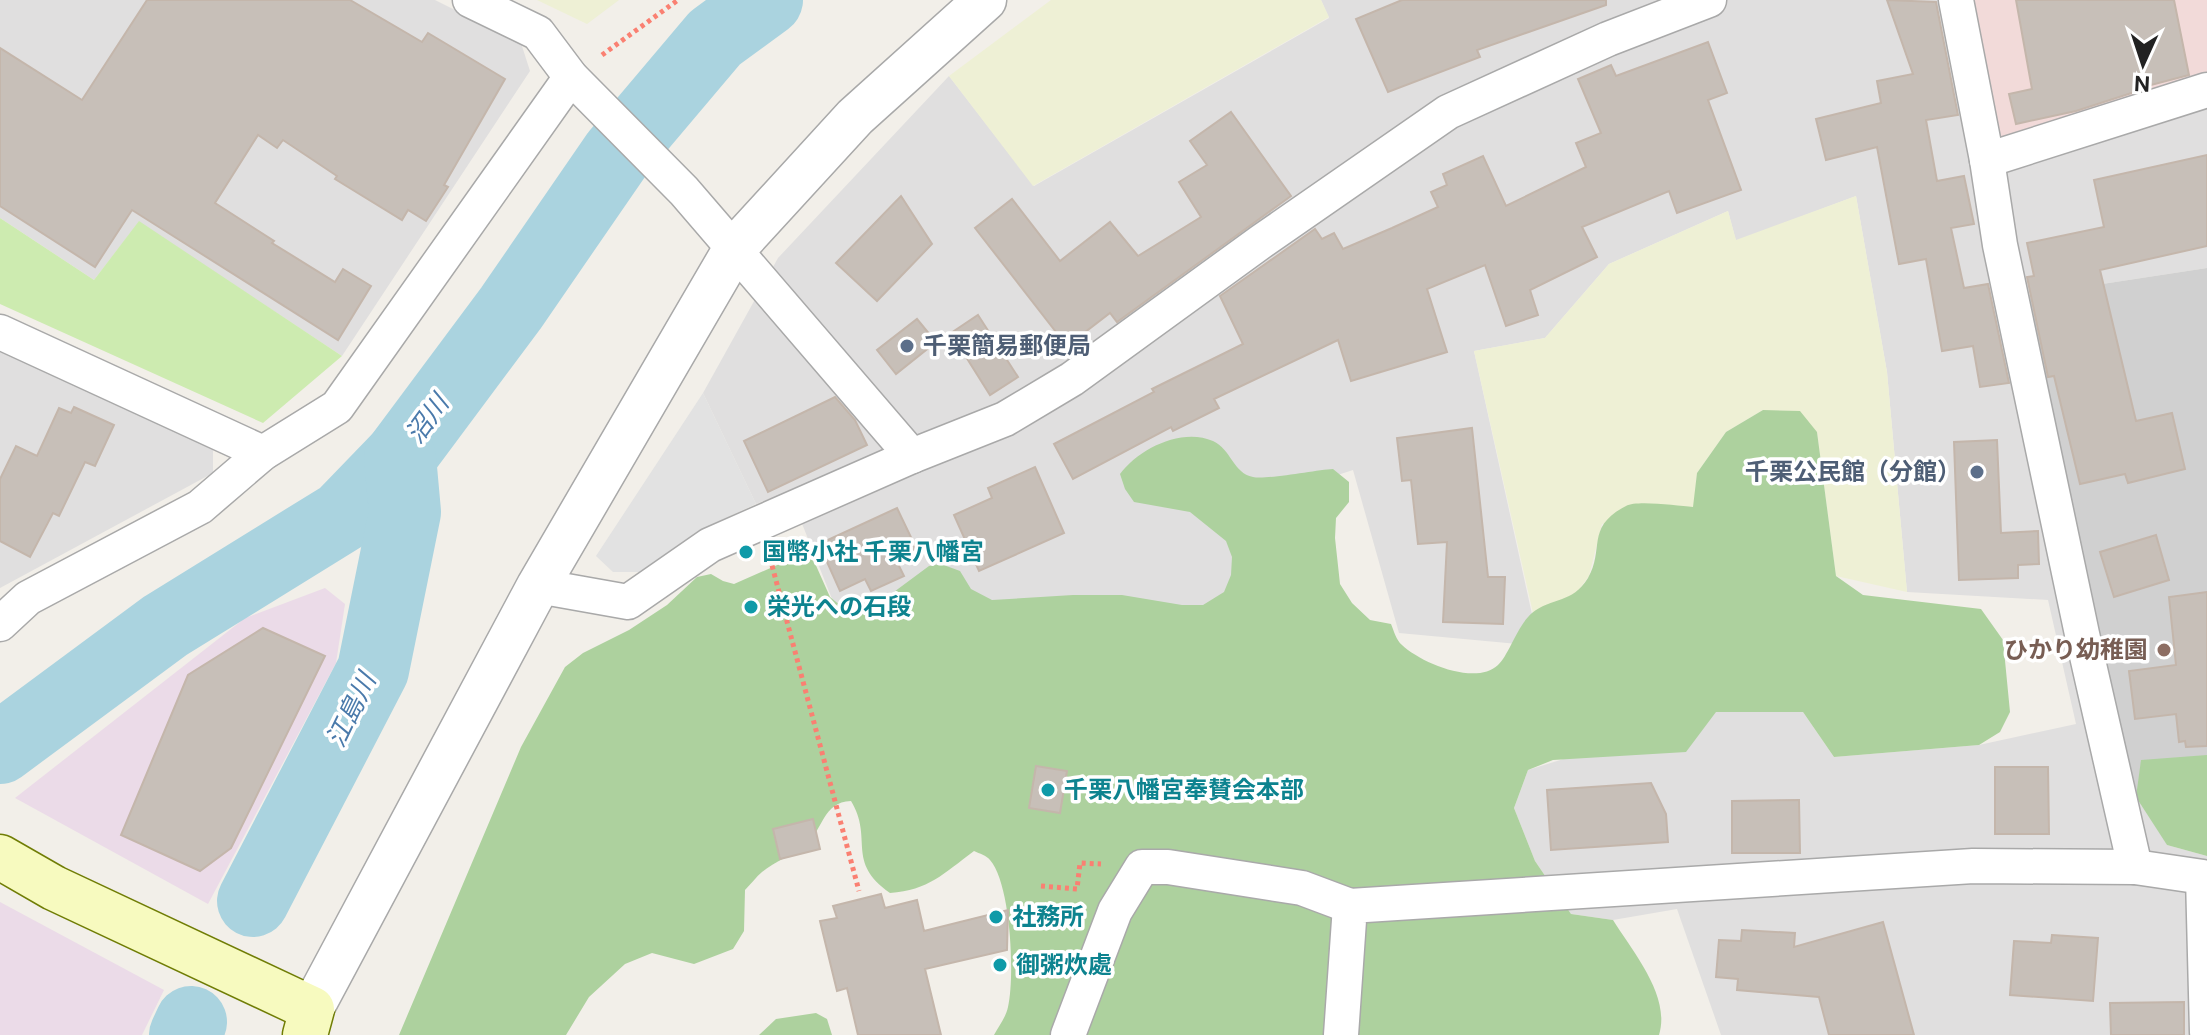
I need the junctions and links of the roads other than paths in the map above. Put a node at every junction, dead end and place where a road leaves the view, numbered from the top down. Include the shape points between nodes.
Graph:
1 (470, 0) edge
2 (985, 0) edge
3 (1709, 0) edge
4 (1956, 0) edge
5 (583, 88) junction
6 (2207, 90) edge
7 (1987, 160) junction
8 (735, 248) junction
9 (0, 332) edge
10 (263, 453) junction
11 (912, 456) junction
12 (538, 586) junction
13 (0, 624) edge
14 (13, 864) edge
15 (2135, 867) junction
16 (1350, 906) junction
17 (309, 1022) edge
18 (2207, 1032) edge
19 (1068, 1035) edge
20 (1341, 1035) edge

1 - 5 street via 538,33
2 - 8 street via 855,117
3 - 11 street via 1448,112 1072,379 1005,419
4 - 7 street
5 - 8 street
5 - 10 street via 337,407
6 - 7 street
7 - 15 street via 2000,245
8 - 11 street
8 - 12 street
9 - 10 street
10 - 13 street via 200,507 28,598
11 - 12 street via 710,545 628,602
12 - 17 street
14 - 17 main road
15 - 16 street via 1973,866
15 - 18 street via 2203,877
16 - 19 street via 1302,888 1142,867 1115,911
16 - 20 street

